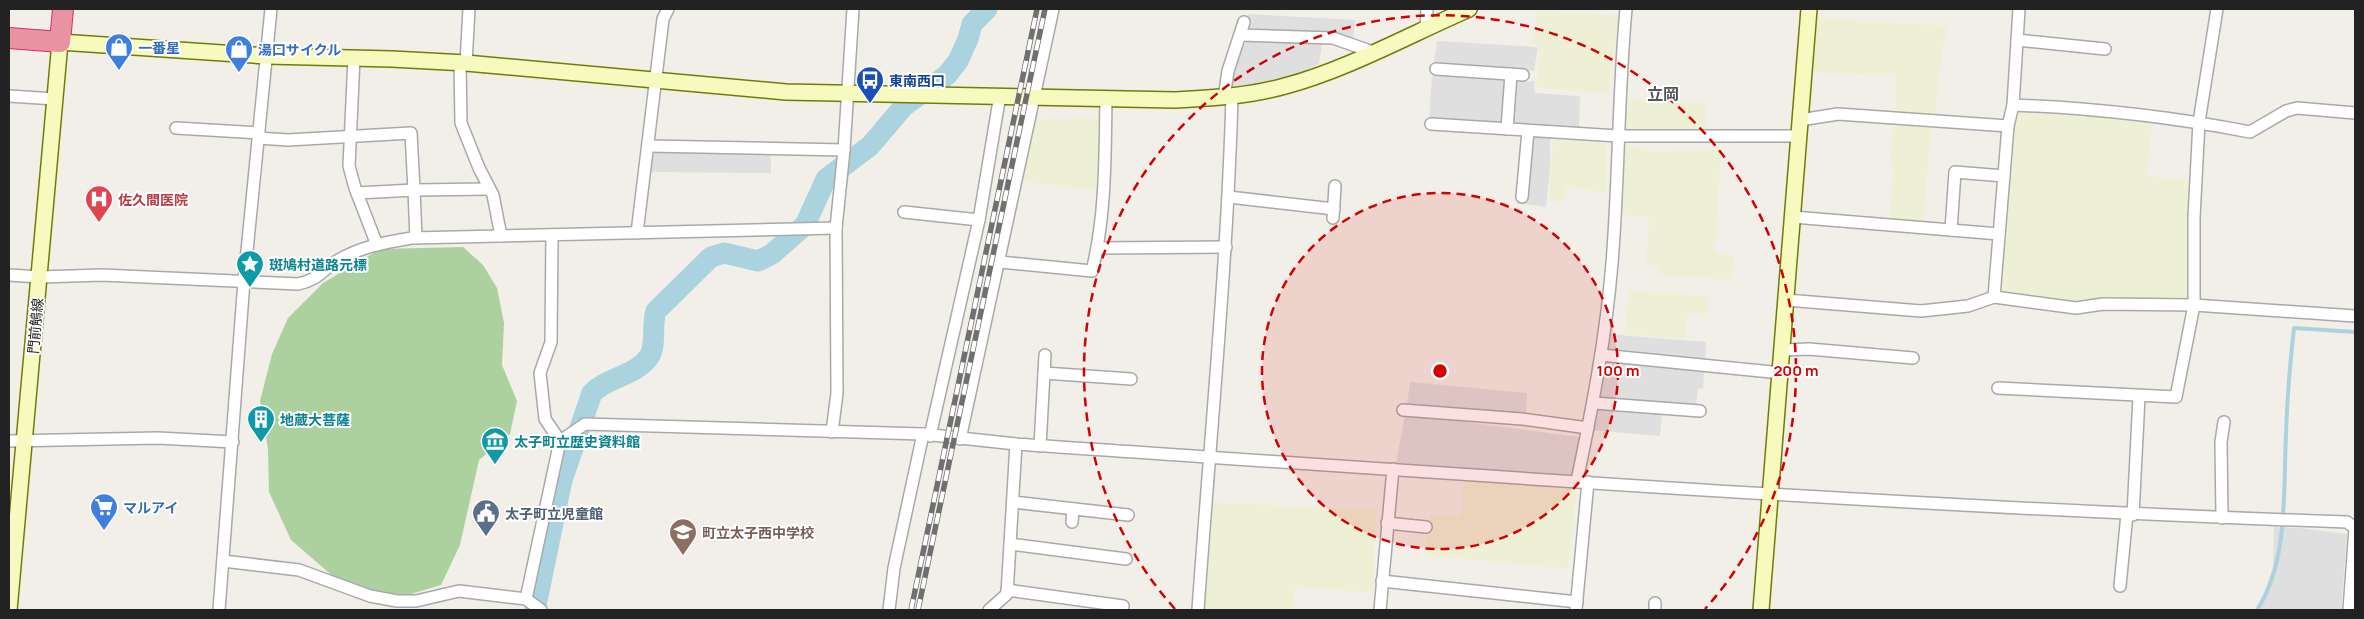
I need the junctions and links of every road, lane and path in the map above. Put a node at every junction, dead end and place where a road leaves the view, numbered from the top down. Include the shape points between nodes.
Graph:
1 (63, 9) edge
2 (271, 9) edge
3 (469, 9) edge
4 (668, 9) edge
5 (853, 9) edge
6 (1053, 9) edge
7 (1428, 9) edge
8 (1469, 9) edge
9 (1626, 9) edge
10 (1810, 9) edge
11 (2019, 9) edge
12 (2217, 9) edge
13 (1244, 22) dead end
14 (1426, 28) junction
15 (1240, 35) junction
16 (9, 38) edge
17 (2017, 40) junction
18 (60, 42) junction
19 (2105, 49) dead end
20 (1373, 52) junction
21 (267, 56) junction
22 (354, 58) junction
23 (463, 63) junction
24 (1436, 69) dead end
25 (1511, 74) junction
26 (1523, 75) dead end
27 (656, 80) junction
28 (848, 95) junction
29 (1000, 95) junction
30 (9, 96) edge
31 (1035, 96) junction
32 (1228, 97) junction
33 (1106, 98) junction
34 (55, 99) junction
35 (2013, 105) junction
36 (2355, 113) edge
37 (1800, 120) junction
38 (2199, 122) junction
39 (1431, 124) dead end
40 (2008, 126) junction
41 (176, 128) dead end
42 (1507, 129) junction
43 (1528, 131) junction
44 (258, 136) junction
45 (350, 136) junction
46 (1618, 136) junction
47 (1799, 136) junction
48 (649, 146) junction
49 (844, 150) junction
50 (2004, 176) junction
51 (1335, 186) dead end
52 (489, 189) junction
53 (414, 190) junction
54 (356, 193) junction
55 (1229, 197) junction
56 (1522, 197) dead end
57 (904, 212) dead end
58 (1793, 217) junction
59 (979, 220) junction
60 (836, 228) junction
61 (1951, 230) junction
62 (637, 233) junction
63 (552, 234) junction
64 (1999, 234) junction
65 (500, 236) junction
66 (416, 238) junction
67 (377, 245) junction
68 (1226, 247) junction
69 (1098, 248) junction
70 (1000, 262) junction
71 (9, 275) edge
72 (40, 277) junction
73 (244, 281) junction
74 (1994, 297) junction
75 (1786, 300) junction
76 (2194, 305) junction
77 (2355, 316) edge
78 (1783, 350) junction
79 (1045, 355) dead end
80 (1601, 355) junction
81 (1913, 358) dead end
82 (1044, 373) junction
83 (1781, 373) junction
84 (1131, 380) dead end
85 (1998, 388) dead end
86 (2139, 397) junction
87 (1594, 403) junction
88 (1403, 410) dead end
89 (1700, 411) dead end
90 (2224, 422) dead end
91 (1588, 428) junction
92 (832, 432) junction
93 (927, 435) junction
94 (960, 439) junction
95 (9, 441) edge
96 (25, 441) junction
97 (560, 441) junction
98 (233, 442) junction
99 (1016, 444) junction
100 (1040, 446) junction
101 (1209, 458) junction
102 (1393, 469) junction
103 (1582, 482) junction
104 (1771, 493) junction
105 (1013, 502) junction
106 (1073, 509) junction
107 (1128, 514) dead end
108 (2130, 515) junction
109 (2222, 518) junction
110 (1072, 522) dead end
111 (1387, 523) junction
112 (1426, 527) dead end
113 (2355, 528) edge
114 (1010, 544) junction
115 (223, 561) junction
116 (1119, 561) dead end
117 (1382, 581) junction
118 (2120, 586) dead end
119 (1007, 590) junction
120 (526, 599) junction
121 (1066, 604) edge
122 (1123, 606) dead end
123 (1576, 606) edge
124 (1098, 607) edge
125 (9, 610) edge
126 (219, 610) edge
127 (541, 610) edge
128 (889, 610) edge
129 (989, 610) edge
130 (1198, 610) edge
131 (1380, 610) edge
132 (1761, 610) edge
133 (2349, 610) edge

1 - 18 highway
2 - 21 street
3 - 23 street
4 - 27 street via 663,20
5 - 28 street
6 - 31 street
7 - 14 street
8 - 14 street
9 - 46 street
10 - 37 street
11 - 17 street
12 - 38 street
13 - 15 street
14 - 20 street
15 - 20 street via 1333,38
15 - 32 street via 1228,71
16 - 18 highway
17 - 19 street
17 - 35 street
18 - 21 street
18 - 34 street, 門前鵤線
20 - 32 street via 1286,86
21 - 22 street
21 - 44 street
22 - 23 street
22 - 45 street
23 - 27 street
23 - 52 street via 461,123
24 - 25 street
25 - 26 street
25 - 42 street
27 - 28 street
27 - 48 street
28 - 29 street
28 - 49 street
29 - 31 street
29 - 59 street
30 - 34 street
31 - 33 street
31 - 70 street
32 - 33 street via 1175,100
32 - 55 street
33 - 69 street
34 - 72 street, 門前鵤線
35 - 38 street via 2068,107
35 - 40 street
36 - 38 street via 2297,108 2250,132
37 - 40 street via 1838,114
37 - 47 street
38 - 76 street
39 - 42 street
40 - 50 street
41 - 44 street
42 - 43 street
43 - 46 street
43 - 56 street
44 - 45 street via 288,140
44 - 73 street
45 - 53 street via 411,133
45 - 54 street via 349,166
46 - 47 street
46 - 80 street via 1612,264
47 - 58 street
48 - 49 street
48 - 62 street
49 - 60 street
50 - 61 street via 1955,172
50 - 64 street
51 - 55 street via 1334,214
52 - 53 street
52 - 65 street
53 - 54 street
53 - 66 street
54 - 67 street
55 - 68 street
57 - 59 street
58 - 61 street
58 - 75 street
59 - 93 street
60 - 62 street
60 - 92 street via 837,393
61 - 64 street
62 - 63 street
63 - 65 street
63 - 97 street via 551,342 540,373 545,419
64 - 74 street
65 - 66 street
66 - 67 street
67 - 73 street via 337,261 311,282
68 - 69 street
68 - 101 street
69 - 70 street via 1092,270
70 - 94 street
71 - 72 street
72 - 73 street via 102,275
72 - 96 street, 門前鵤線
73 - 98 street
74 - 75 street via 1968,306 1921,310
74 - 76 street via 2076,308 2103,304
75 - 78 street
76 - 77 street
76 - 86 street via 2176,397
78 - 81 street via 1809,349
78 - 83 street
79 - 82 street
80 - 83 street
80 - 87 street
82 - 84 street
82 - 100 street
83 - 104 street
85 - 86 street
86 - 108 street
87 - 89 street via 1672,404
87 - 91 street
88 - 91 street via 1441,408 1491,412 1542,427
90 - 109 street via 2221,442
91 - 103 street
92 - 93 street
92 - 97 street via 585,424
93 - 94 street
93 - 128 street via 894,568
94 - 99 street
95 - 96 street
96 - 98 street via 158,438
96 - 125 street, 門前鵤線
97 - 120 street
98 - 115 street
99 - 100 street
99 - 105 street
100 - 101 street
101 - 102 street
101 - 130 street
102 - 103 street
102 - 111 street
103 - 104 street
103 - 123 street
104 - 108 street
104 - 132 street
105 - 106 street
105 - 114 street
106 - 107 street
106 - 110 street
108 - 109 street
108 - 118 street
109 - 113 street via 2347,522
111 - 112 street
111 - 117 street
113 - 133 street
114 - 116 street via 1067,557
114 - 119 street
115 - 120 street via 298,570 370,596 397,601 416,601 460,591
115 - 126 street
117 - 123 street
117 - 131 street
119 - 121 street
119 - 129 street via 1007,594
120 - 127 street
121 - 124 street
122 - 124 street

